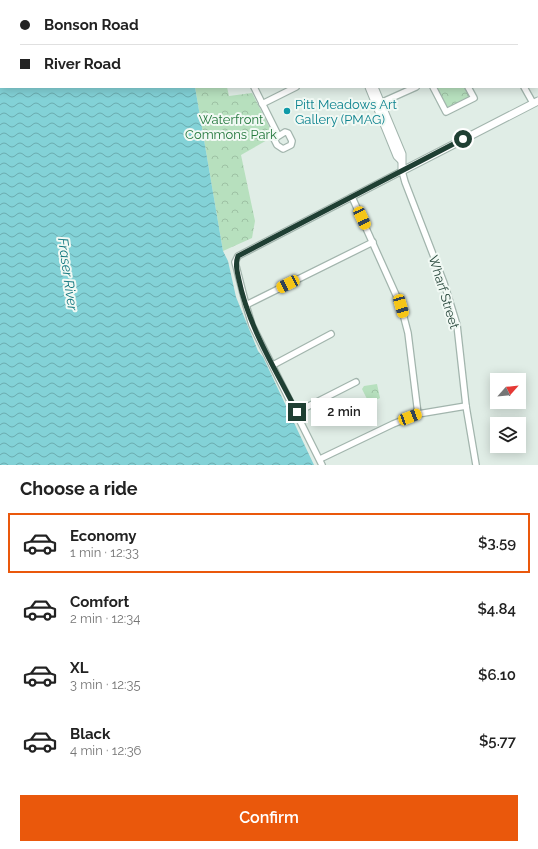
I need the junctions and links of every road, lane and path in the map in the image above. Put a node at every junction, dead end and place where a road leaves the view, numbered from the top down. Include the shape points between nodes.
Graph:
1 (254, 88) edge
2 (294, 88) edge
3 (370, 88) edge
4 (374, 88) edge
5 (414, 88) edge
6 (434, 88) edge
7 (469, 88) edge
8 (525, 88) edge
9 (535, 102) edge
10 (262, 104) junction
11 (379, 104) junction
12 (278, 135) dead end
13 (402, 171) junction
14 (352, 196) junction
15 (373, 242) junction
16 (246, 305) junction
17 (331, 334) dead end
18 (273, 364) junction
19 (356, 382) dead end
20 (466, 406) junction
21 (297, 412) junction
22 (418, 414) junction
23 (320, 459) junction
24 (322, 465) edge
25 (476, 465) edge

1 - 10 street
2 - 10 street
3 - 11 street
4 - 11 street
5 - 11 street
6 - 7 street via 446,112 474,98
8 - 9 street
9 - 13 street
10 - 12 street
11 - 13 street via 397,156 401,160
13 - 14 street
13 - 20 street, Wharf Street via 452,306
14 - 15 street
14 - 16 street via 238,256 235,262
15 - 16 street
15 - 22 street via 397,295 408,333
16 - 18 street via 258,337
17 - 18 street
18 - 21 street
19 - 21 street
20 - 22 street
20 - 25 street, Wharf Street
21 - 23 street
22 - 23 street
23 - 24 street

